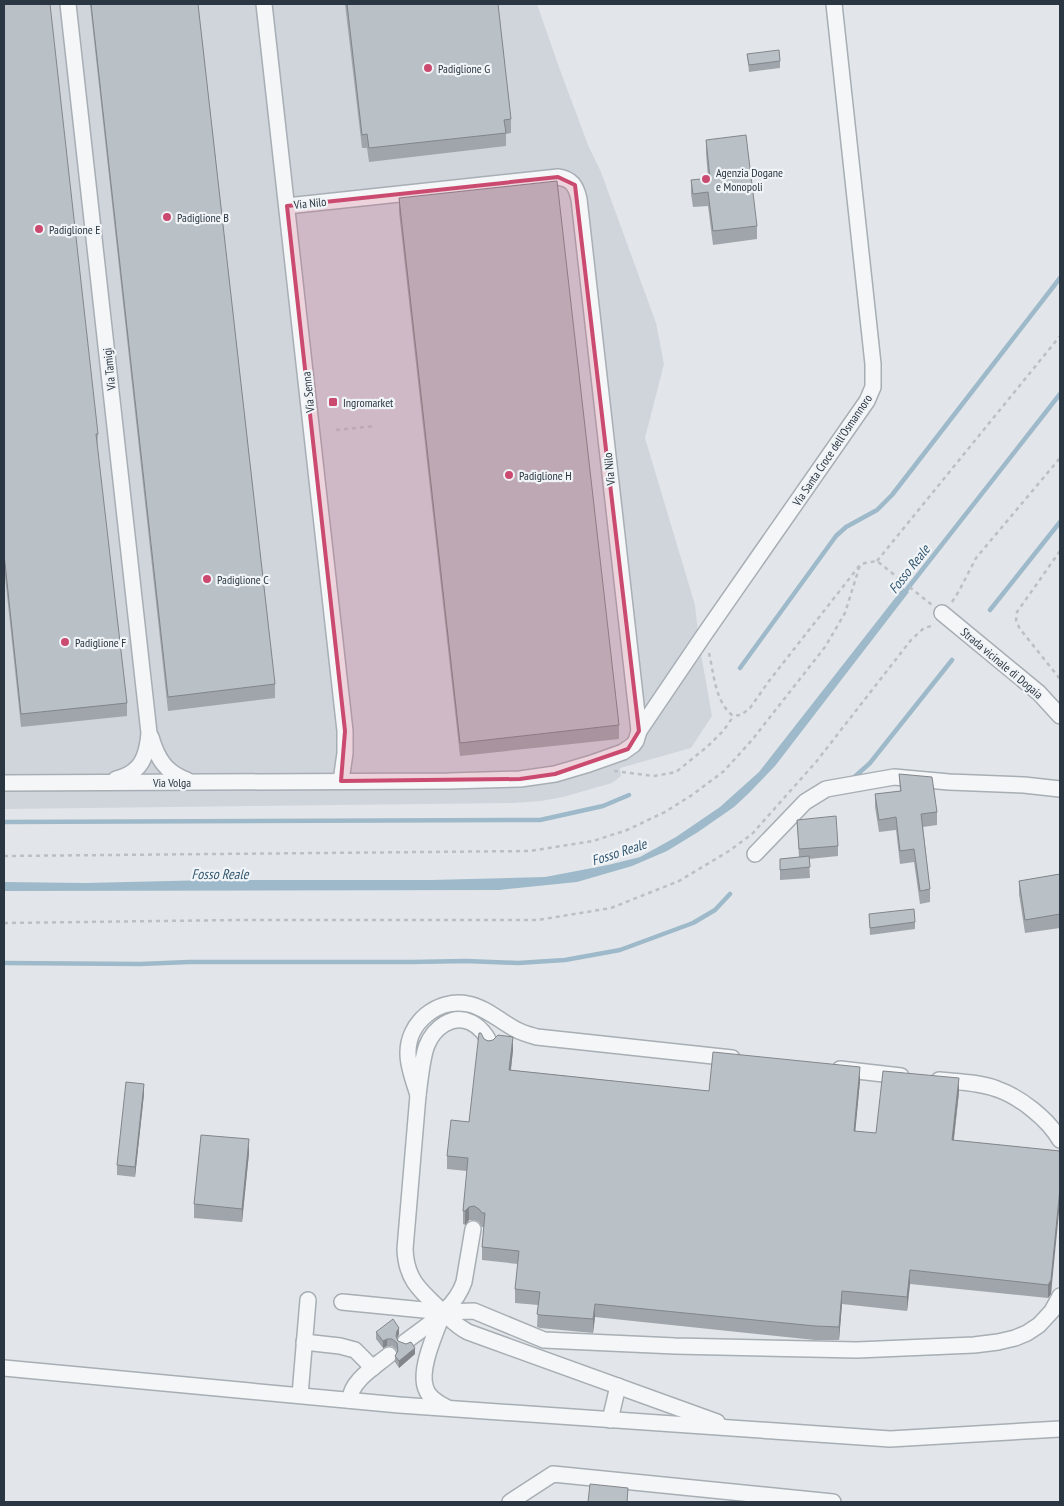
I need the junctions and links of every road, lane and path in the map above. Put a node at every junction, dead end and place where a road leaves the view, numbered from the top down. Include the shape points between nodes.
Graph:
1 (68, 4) edge
2 (264, 4) edge
3 (834, 4) edge
4 (287, 206) junction
5 (1060, 336) edge
6 (374, 426) dead end
7 (336, 430) dead end
8 (1060, 458) edge
9 (1060, 551) edge
10 (877, 561) junction
11 (860, 566) junction
12 (944, 615) junction
13 (704, 634) junction
14 (1060, 679) edge
15 (733, 716) junction
16 (1060, 716) edge
17 (639, 731) junction
18 (149, 733) junction
19 (614, 771) dead end
20 (341, 780) junction
21 (105, 782) junction
22 (194, 782) junction
23 (4, 783) edge
24 (1060, 789) edge
25 (755, 854) dead end
26 (4, 856) edge
27 (4, 923) edge
28 (490, 1045) edge
29 (743, 1059) edge
30 (822, 1067) edge
31 (418, 1095) junction
32 (1060, 1140) edge
33 (473, 1228) dead end
34 (1060, 1296) edge
35 (308, 1300) dead end
36 (342, 1302) dead end
37 (444, 1312) junction
38 (304, 1342) junction
39 (405, 1342) edge
40 (389, 1355) dead end
41 (4, 1368) edge
42 (373, 1368) junction
43 (618, 1386) junction
44 (300, 1395) junction
45 (350, 1400) junction
46 (456, 1409) junction
47 (610, 1420) junction
48 (735, 1429) junction
49 (1060, 1430) edge
50 (786, 1500) edge
51 (510, 1502) edge
52 (833, 1502) edge

1 - 18 street, Via Tamigi
2 - 4 street, Via Senna
3 - 13 street, Via Santa Croce dell'Osmannoro via 873,387 867,401
4 - 17 street, Via Nilo via 501,183 558,178 571,181 578,192
4 - 20 street, Via Senna via 345,732 346,753
5 - 10 path
6 - 7 path
8 - 12 path via 976,558
9 - 14 path via 1016,612 1016,621
10 - 11 path
10 - 12 path
11 - 15 path via 750,708 741,715
11 - 26 path via 845,613 825,647 752,740 724,771 692,795 627,830 593,841 530,851
12 - 16 street, Strada vicinale di Dogaia via 1039,693
12 - 27 path via 938,624 924,628 911,640 816,762 752,834 679,881 611,908 538,920
13 - 15 path via 720,700
13 - 17 street, Via Santa Croce dell'Osmannoro
15 - 19 path via 708,746 676,772 654,776
17 - 20 street via 636,741 623,752 555,774 520,779 449,781
18 - 21 street, Via Tamigi via 147,751 138,768 121,778
18 - 22 street, Via Tamigi via 154,750 167,769
20 - 22 street, Via Volga
21 - 22 street, Via Volga
21 - 23 street, Via Volga
24 - 25 street via 894,776 826,789 805,802
28 - 31 street via 487,1036 471,1022 459,1019 445,1023 427,1045
29 - 31 street via 537,1037 517,1031 482,1009 455,1003 433,1010 413,1030 408,1054
30 - 32 street via 997,1089 1040,1115
31 - 37 street via 406,1258 414,1283
33 - 37 street via 462,1290
34 - 37 street via 1039,1325 1015,1338 974,1345 867,1350 544,1340 474,1311
35 - 38 street
36 - 37 street
37 - 39 street
37 - 43 street via 468,1332
37 - 46 street via 426,1358 424,1381 430,1396
38 - 42 street via 356,1350
38 - 44 street
40 - 42 street
41 - 44 street
42 - 45 street via 352,1388
43 - 47 street
43 - 48 street
44 - 45 street
45 - 46 street
46 - 47 street
47 - 48 street
48 - 49 street via 890,1439
50 - 51 street via 553,1474
50 - 52 street

